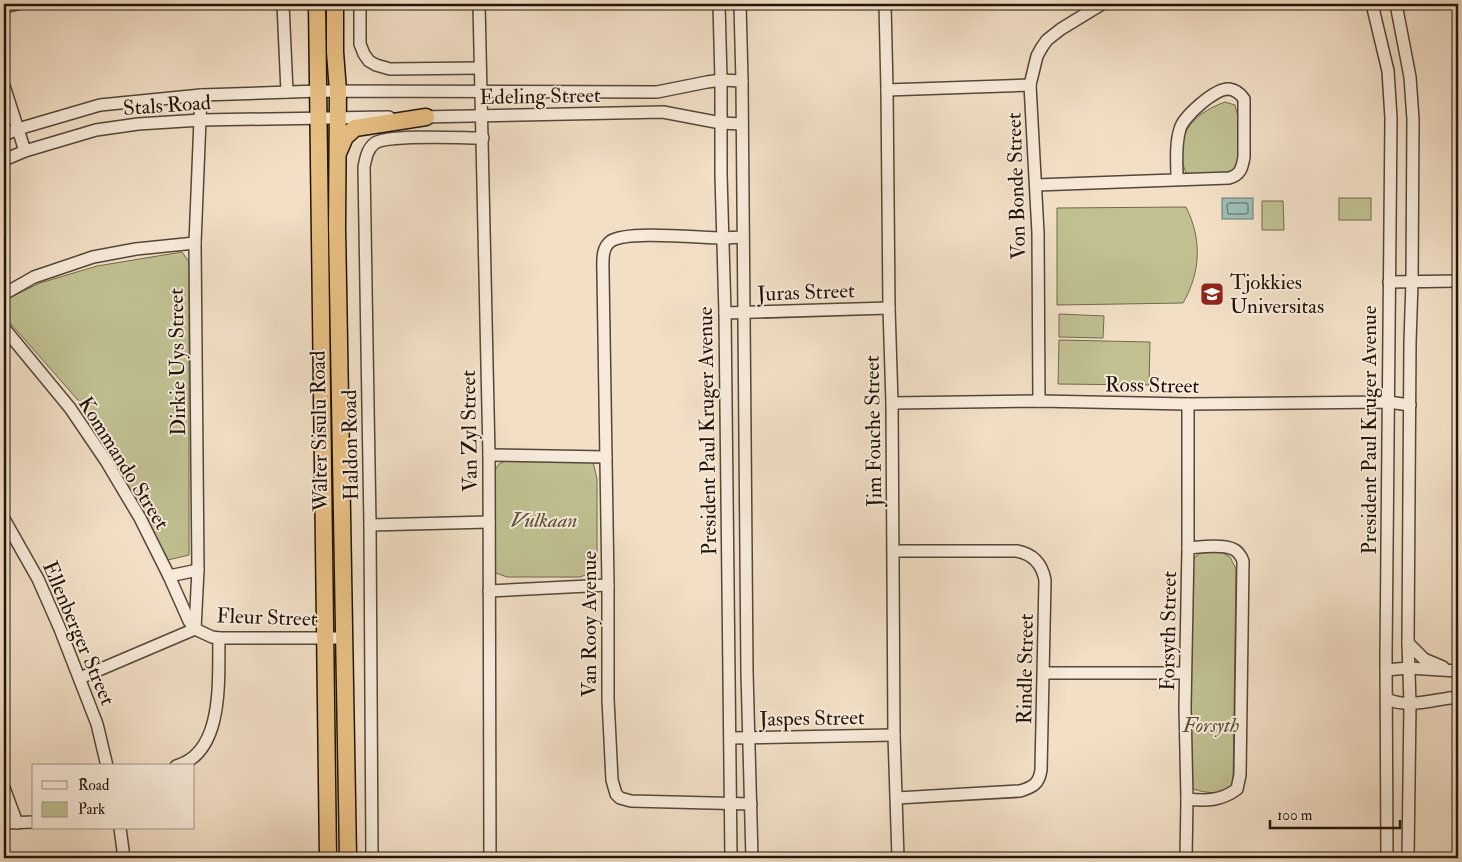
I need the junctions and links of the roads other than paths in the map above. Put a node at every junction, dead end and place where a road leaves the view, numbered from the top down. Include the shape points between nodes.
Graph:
1 (17, 4) edge
2 (284, 4) edge
3 (317, 4) edge
4 (335, 4) edge
5 (360, 4) edge
6 (479, 4) edge
7 (719, 4) edge
8 (740, 4) edge
9 (885, 4) edge
10 (1102, 4) edge
11 (1372, 4) edge
12 (1396, 4) edge
13 (4, 7) edge
14 (1400, 24) junction
15 (1379, 30) junction
16 (480, 68) junction
17 (721, 80) junction
18 (742, 81) junction
19 (1030, 85) junction
20 (4, 86) edge
21 (887, 90) junction
22 (319, 91) junction
23 (338, 91) junction
24 (287, 92) junction
25 (481, 92) junction
26 (201, 95) junction
27 (426, 116) junction
28 (482, 116) junction
29 (318, 117) junction
30 (337, 117) junction
31 (201, 120) junction
32 (721, 123) junction
33 (742, 124) junction
34 (18, 129) junction
35 (4, 135) edge
36 (483, 138) junction
37 (25, 151) junction
38 (338, 154) junction
39 (4, 160) edge
40 (1177, 180) junction
41 (1036, 185) junction
42 (743, 237) junction
43 (723, 238) junction
44 (195, 243) junction
45 (338, 270) junction
46 (321, 271) junction
47 (1458, 281) edge
48 (1389, 282) junction
49 (1412, 282) junction
50 (4, 294) edge
51 (889, 308) junction
52 (725, 313) junction
53 (743, 313) junction
54 (4, 328) edge
55 (322, 364) junction
56 (340, 364) junction
57 (1039, 401) junction
58 (1388, 402) junction
59 (892, 403) junction
60 (1188, 404) junction
61 (1410, 405) junction
62 (489, 455) junction
63 (606, 457) junction
64 (324, 498) junction
65 (342, 498) junction
66 (4, 519) edge
67 (489, 522) junction
68 (746, 524) junction
69 (370, 525) junction
70 (727, 526) junction
71 (1188, 548) junction
72 (894, 551) junction
73 (198, 570) junction
74 (169, 576) junction
75 (608, 585) junction
76 (489, 591) junction
77 (195, 629) junction
78 (219, 638) junction
79 (325, 638) junction
80 (344, 638) junction
81 (1408, 643) junction
82 (1408, 668) junction
83 (1386, 670) junction
84 (1455, 671) edge
85 (1044, 673) junction
86 (1185, 673) junction
87 (80, 678) junction
88 (1458, 697) edge
89 (1387, 699) junction
90 (1410, 704) junction
91 (326, 726) junction
92 (346, 726) junction
93 (894, 735) junction
94 (730, 738) junction
95 (750, 738) junction
96 (107, 764) edge
97 (182, 764) edge
98 (4, 788) edge
99 (897, 798) junction
100 (1187, 800) junction
101 (730, 804) junction
102 (751, 804) junction
103 (32, 822) edge
104 (4, 823) edge
105 (17, 823) junction
106 (120, 830) edge
107 (328, 851) edge
108 (348, 851) edge
109 (124, 858) edge
110 (372, 858) edge
111 (490, 858) edge
112 (730, 858) edge
113 (752, 858) edge
114 (898, 858) edge
115 (1186, 858) edge
116 (1387, 858) edge
117 (1408, 858) edge

1 - 13 street
2 - 24 street
3 - 22 highway, Walter Sisulu Road
4 - 23 highway, Walter Sisulu Road
5 - 16 street via 360,44 369,61 376,65 390,69
6 - 16 street, Van Zyl Street
7 - 17 street, President Paul Kruger Avenue
8 - 18 street, President Paul Kruger Avenue
9 - 21 street, Jim Fouche Street
10 - 19 street, Von Bonde Street via 1047,40 1037,56
11 - 15 street, President Paul Kruger Avenue
12 - 14 street, President Paul Kruger Avenue
14 - 15 street
14 - 49 street, President Paul Kruger Avenue via 1410,77 1413,119
15 - 48 street, President Paul Kruger Avenue via 1388,71 1391,118
16 - 25 street, Van Zyl Street
17 - 18 street, Edeling Street
17 - 25 street, Edeling Street via 657,92
17 - 32 street, President Paul Kruger Avenue
18 - 33 street, President Paul Kruger Avenue
19 - 21 street
19 - 41 street, Von Bonde Street
20 - 34 street
21 - 51 street, Jim Fouche Street
22 - 23 street, Stals Road
22 - 24 street, Stals Road
22 - 29 highway, Walter Sisulu Road
23 - 25 street, Edeling Street
23 - 30 highway, Walter Sisulu Road
24 - 26 street, Stals Road
25 - 28 street, Van Zyl Street
26 - 31 street, Dirkie Uys Street
26 - 34 street, Stals Road via 100,105
27 - 28 street, Edeling Street
27 - 30 street, Edeling Street
27 - 38 highway via 355,128 346,137
28 - 32 street, Edeling Street via 663,112
28 - 36 street, Van Zyl Street
29 - 30 street, Stals Road
29 - 31 street, Stals Road
29 - 46 highway, Walter Sisulu Road
30 - 38 highway, Walter Sisulu Road
31 - 37 street, Stals Road via 96,130
31 - 44 street, Dirkie Uys Street
32 - 33 street, Edeling Street
32 - 43 street, President Paul Kruger Avenue
33 - 42 street, President Paul Kruger Avenue
34 - 35 street, Stals Road
34 - 37 street
36 - 62 street, Van Zyl Street
36 - 69 street, Haldon Road via 382,140 368,152 364,167 364,222
37 - 39 street, Stals Road
38 - 45 highway, Walter Sisulu Road
40 - 40 street via 1229,178 1240,173 1244,157 1244,99 1240,93 1222,90 1194,109 1185,120 1180,127 1177,144
40 - 41 street
41 - 57 street, Von Bonde Street
42 - 43 street, Van Rooy Avenue
42 - 53 street, President Paul Kruger Avenue
43 - 52 street, President Paul Kruger Avenue
43 - 63 street, Van Rooy Avenue via 634,236 618,238 606,246 603,260
44 - 50 street via 93,257 34,277
44 - 73 street, Dirkie Uys Street
45 - 46 highway
45 - 56 highway, Walter Sisulu Road
46 - 55 highway, Walter Sisulu Road
47 - 49 street
48 - 49 street
48 - 58 street, President Paul Kruger Avenue
49 - 61 street, President Paul Kruger Avenue
51 - 53 street, Juras Street
51 - 59 street, Jim Fouche Street
52 - 53 street, Juras Street
52 - 70 street, President Paul Kruger Avenue
53 - 68 street, President Paul Kruger Avenue
54 - 74 street, Kommando Street via 70,408 106,461
55 - 56 highway
55 - 64 highway, Walter Sisulu Road
56 - 65 highway, Walter Sisulu Road
57 - 59 street, Ross Street
57 - 60 street, Ross Street
58 - 60 street, Ross Street
58 - 61 street, Ross Street
58 - 83 street, President Paul Kruger Avenue
59 - 72 street, Jim Fouche Street
60 - 71 street, Forsyth Street
61 - 81 street, President Paul Kruger Avenue
62 - 63 street
62 - 67 street, Van Zyl Street
63 - 75 street, Van Rooy Avenue
64 - 65 highway
64 - 79 highway, Walter Sisulu Road
65 - 80 highway, Walter Sisulu Road
66 - 87 street, Ellenberger Street via 38,578
67 - 69 street
67 - 76 street, Van Zyl Street
68 - 70 street
68 - 95 street, President Paul Kruger Avenue
69 - 110 street, Haldon Road
70 - 94 street, President Paul Kruger Avenue
71 - 86 street, Forsyth Street
71 - 100 street via 1234,549 1243,561 1240,776 1237,789 1211,800
72 - 85 street, Rindle Street via 1017,551 1032,557 1043,570 1045,580
72 - 93 street, Jim Fouche Street
73 - 74 street
73 - 77 street, Dirkie Uys Street
74 - 77 street, Kommando Street
75 - 76 street
75 - 101 street, Van Rooy Avenue via 608,699 612,780 616,794 631,801
76 - 111 street, Van Zyl Street
77 - 78 street, Fleur Street
77 - 87 street, Fleur Street
78 - 79 street, Fleur Street
78 - 97 street via 217,703 211,733 196,754
79 - 80 street, Fleur Street
79 - 91 highway, Walter Sisulu Road
80 - 92 highway, Walter Sisulu Road
81 - 82 street, President Paul Kruger Avenue
81 - 84 street via 1424,658
82 - 83 street
82 - 84 street
82 - 90 street, President Paul Kruger Avenue
83 - 89 street, President Paul Kruger Avenue
85 - 86 street
85 - 99 street, Rindle Street via 1041,770 1040,778 1033,786 1020,791
86 - 100 street, Forsyth Street
87 - 96 street, Ellenberger Street via 97,724
88 - 90 street
89 - 90 street
89 - 116 street, President Paul Kruger Avenue
90 - 117 street, President Paul Kruger Avenue
91 - 92 highway
91 - 107 highway, Walter Sisulu Road
92 - 108 highway, Walter Sisulu Road
93 - 95 street, Jaspes Street
93 - 99 street, Jim Fouche Street
94 - 95 street, Jaspes Street
94 - 101 street, President Paul Kruger Avenue
95 - 102 street, President Paul Kruger Avenue
98 - 105 street
99 - 114 street, Jim Fouche Street
100 - 115 street, Forsyth Street
101 - 102 street, Van Rooy Avenue
101 - 112 street, President Paul Kruger Avenue
102 - 113 street, President Paul Kruger Avenue
103 - 105 street
104 - 105 street
106 - 109 street
107 - 108 highway

